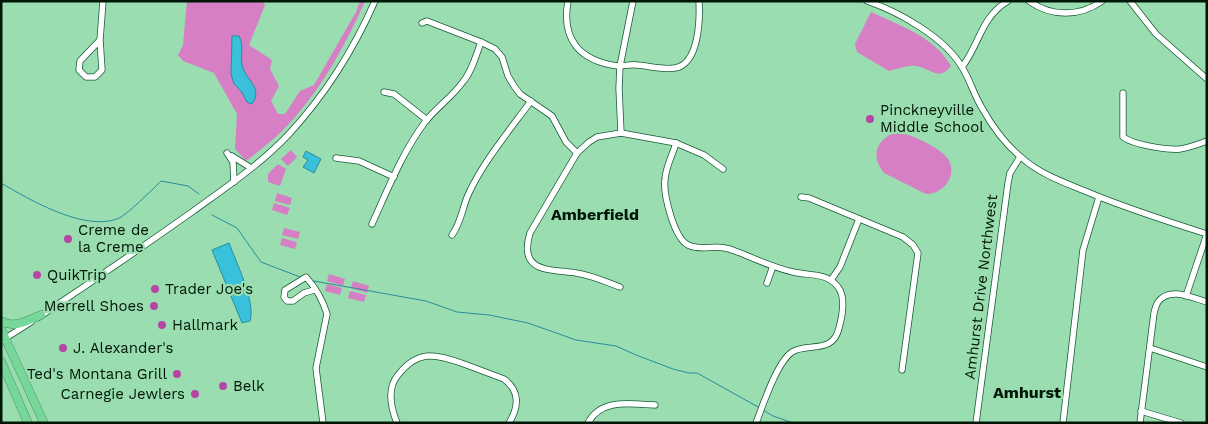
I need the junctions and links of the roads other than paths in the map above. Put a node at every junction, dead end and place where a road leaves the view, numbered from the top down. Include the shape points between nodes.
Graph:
1 (104, 1) edge
2 (375, 1) edge
3 (568, 1) edge
4 (633, 1) edge
5 (699, 1) edge
6 (1008, 1) edge
7 (1029, 1) edge
8 (1102, 1) edge
9 (1130, 1) edge
10 (870, 2) edge
11 (422, 23) dead end
12 (100, 40) junction
13 (481, 42) junction
14 (620, 66) junction
15 (962, 67) junction
16 (1207, 79) edge
17 (384, 92) dead end
18 (1123, 93) dead end
19 (531, 101) junction
20 (427, 120) junction
21 (621, 133) junction
22 (1207, 141) edge
23 (676, 143) junction
24 (577, 153) junction
25 (1020, 157) junction
26 (336, 158) dead end
27 (233, 162) junction
28 (251, 168) junction
29 (723, 169) dead end
30 (243, 174) junction
31 (394, 177) junction
32 (234, 182) junction
33 (801, 197) dead end
34 (1099, 197) junction
35 (859, 219) junction
36 (372, 224) dead end
37 (1207, 234) edge
38 (452, 235) dead end
39 (773, 266) junction
40 (831, 280) junction
41 (767, 283) dead end
42 (620, 287) dead end
43 (314, 290) junction
44 (1186, 296) junction
45 (1207, 302) edge
46 (41, 315) junction
47 (1, 321) edge
48 (1, 328) edge
49 (3, 341) edge
50 (1150, 348) junction
51 (1, 361) edge
52 (1207, 367) edge
53 (902, 370) dead end
54 (655, 405) dead end
55 (1142, 411) junction
56 (28, 423) edge
57 (44, 423) edge
58 (323, 423) edge
59 (397, 423) edge
60 (509, 423) edge
61 (588, 423) edge
62 (756, 423) edge
63 (976, 423) edge
64 (1063, 423) edge
65 (1140, 423) edge
66 (1181, 423) edge

1 - 12 street
2 - 28 street via 337,71 313,105 288,135
3 - 14 street via 566,26 574,45 596,61
4 - 14 street
5 - 14 street via 696,42 692,55 683,65 664,69 634,64
6 - 15 street via 990,16 972,54
7 - 8 street via 1043,10 1063,13 1092,8
9 - 16 street via 1156,34
10 - 15 street via 921,28
11 - 13 street via 427,21
12 - 12 street via 80,61 80,70 86,77 95,77 102,70
13 - 19 street via 502,57 514,86
13 - 20 street via 467,77
14 - 21 street
15 - 25 street via 996,130
17 - 20 street via 394,94
18 - 22 street via 1123,137 1128,140 1180,149
19 - 24 street via 552,116 566,142
19 - 38 street via 481,171
20 - 31 street
21 - 23 street
21 - 24 street via 597,137
23 - 29 street via 704,155
23 - 39 street via 665,177 665,191 680,238 686,244 725,248
24 - 42 street via 530,232 527,251 534,263 545,270 577,273
25 - 34 street via 1052,178
25 - 63 street, Amhurst Drive Northwest via 1008,182
26 - 31 street via 358,161
27 - 28 street via 227,153
27 - 30 street
27 - 32 street
28 - 30 street
30 - 32 street
31 - 36 street
32 - 46 street
33 - 35 street
34 - 37 street
34 - 64 street via 1083,250
35 - 40 street
35 - 53 street via 903,237 918,253
37 - 44 street
39 - 40 street
39 - 41 street
40 - 62 street via 842,293 838,333 824,346 793,351 784,359
43 - 43 street via 306,277 286,290 284,297 292,301
43 - 58 street via 327,314 316,368
44 - 45 street
44 - 50 street via 1178,293 1159,300 1154,313
46 - 47 highway via 16,325
46 - 49 street
48 - 49 highway
49 - 57 highway
50 - 52 street
50 - 55 street
51 - 56 highway
54 - 61 street via 608,405 596,412
55 - 65 street
55 - 66 street
59 - 60 street via 391,402 396,377 414,360 433,355 508,382 517,400

